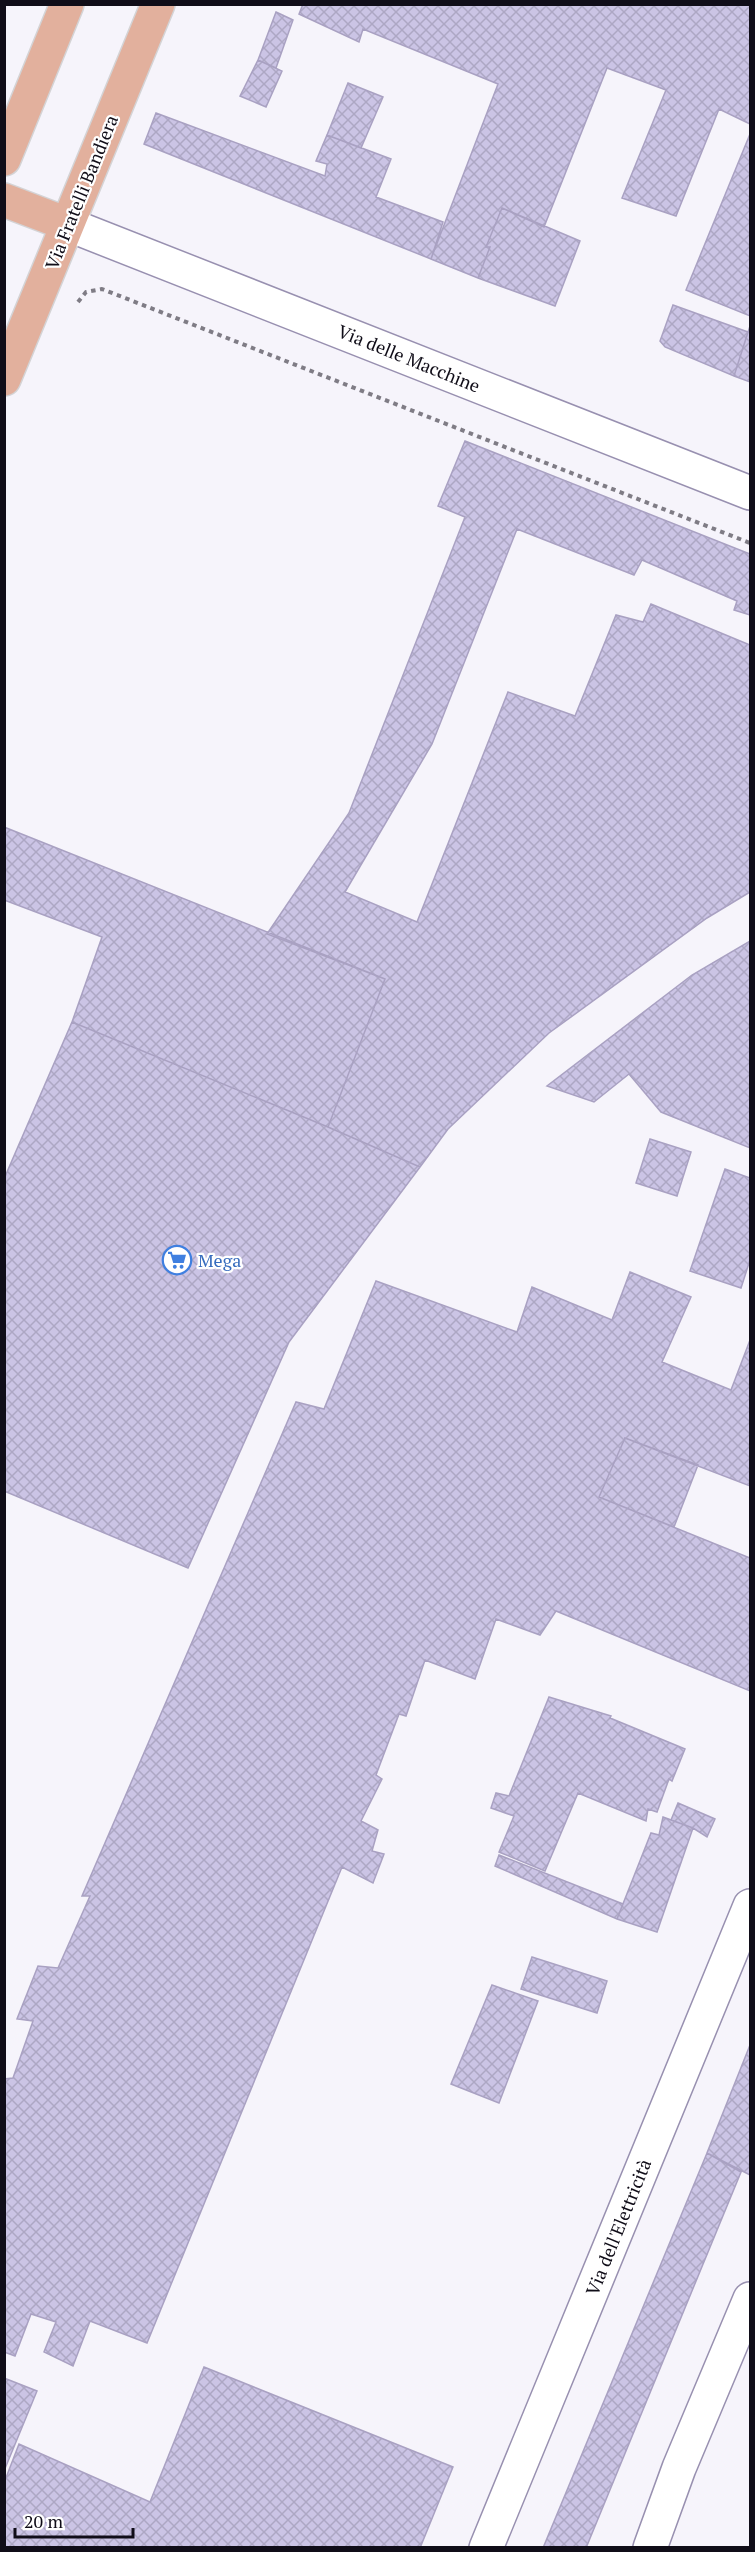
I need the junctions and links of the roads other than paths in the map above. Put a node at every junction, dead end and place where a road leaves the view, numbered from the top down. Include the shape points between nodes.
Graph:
1 (67, 4) edge
2 (158, 4) edge
3 (4, 159) edge
4 (4, 200) edge
5 (67, 224) junction
6 (4, 379) edge
7 (750, 493) edge
8 (750, 1906) edge
9 (750, 2299) edge
10 (486, 2547) edge
11 (650, 2547) edge

1 - 3 main road
2 - 5 main road, Via Fratelli Bandiera
4 - 5 main road
5 - 6 main road, Via Fratelli Bandiera
5 - 7 street, Via delle Macchine
8 - 10 street, Via dell'Elettricità
9 - 11 street

